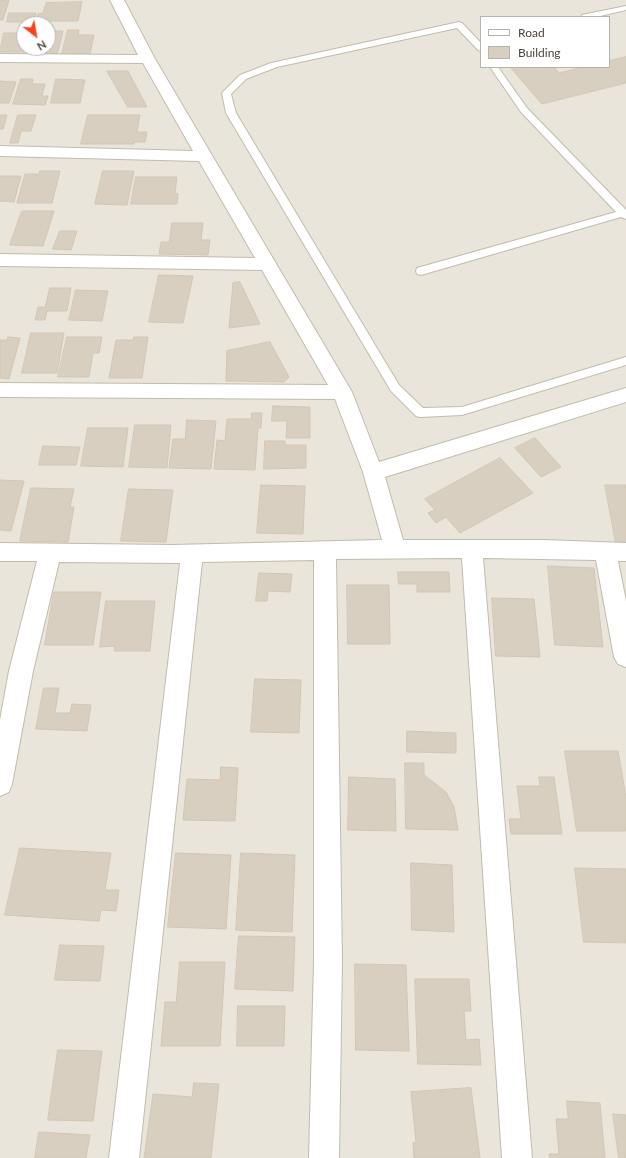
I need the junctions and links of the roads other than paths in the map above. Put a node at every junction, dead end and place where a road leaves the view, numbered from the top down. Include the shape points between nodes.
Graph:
1 (117, 0) edge
2 (626, 8) edge
3 (590, 16) edge
4 (480, 43) edge
5 (0, 58) edge
6 (148, 59) junction
7 (495, 68) edge
8 (0, 151) edge
9 (204, 156) junction
10 (625, 215) edge
11 (0, 260) edge
12 (268, 264) junction
13 (421, 271) dead end
14 (626, 361) edge
15 (0, 390) edge
16 (342, 392) junction
17 (626, 395) edge
18 (373, 472) junction
19 (395, 549) junction
20 (472, 550) junction
21 (325, 551) junction
22 (0, 552) edge
23 (615, 552) edge
24 (50, 553) junction
25 (192, 554) junction
26 (626, 657) edge
27 (0, 784) edge
28 (124, 1158) edge
29 (324, 1158) edge
30 (517, 1158) edge

1 - 6 street
2 - 3 lane
4 - 14 lane via 459,25 274,65 243,77 226,93 231,113 395,388 420,413 462,412
5 - 6 street
6 - 9 street
7 - 10 lane via 524,110
8 - 9 street
9 - 12 street
10 - 13 lane
11 - 12 street
12 - 16 street
15 - 16 street
16 - 18 street
17 - 18 street
18 - 19 street
19 - 20 street
19 - 21 street
20 - 23 street via 544,549
20 - 30 street
21 - 25 street
21 - 29 street via 328,961
22 - 24 street
23 - 26 street
24 - 25 street
24 - 27 street via 21,671
25 - 28 street

